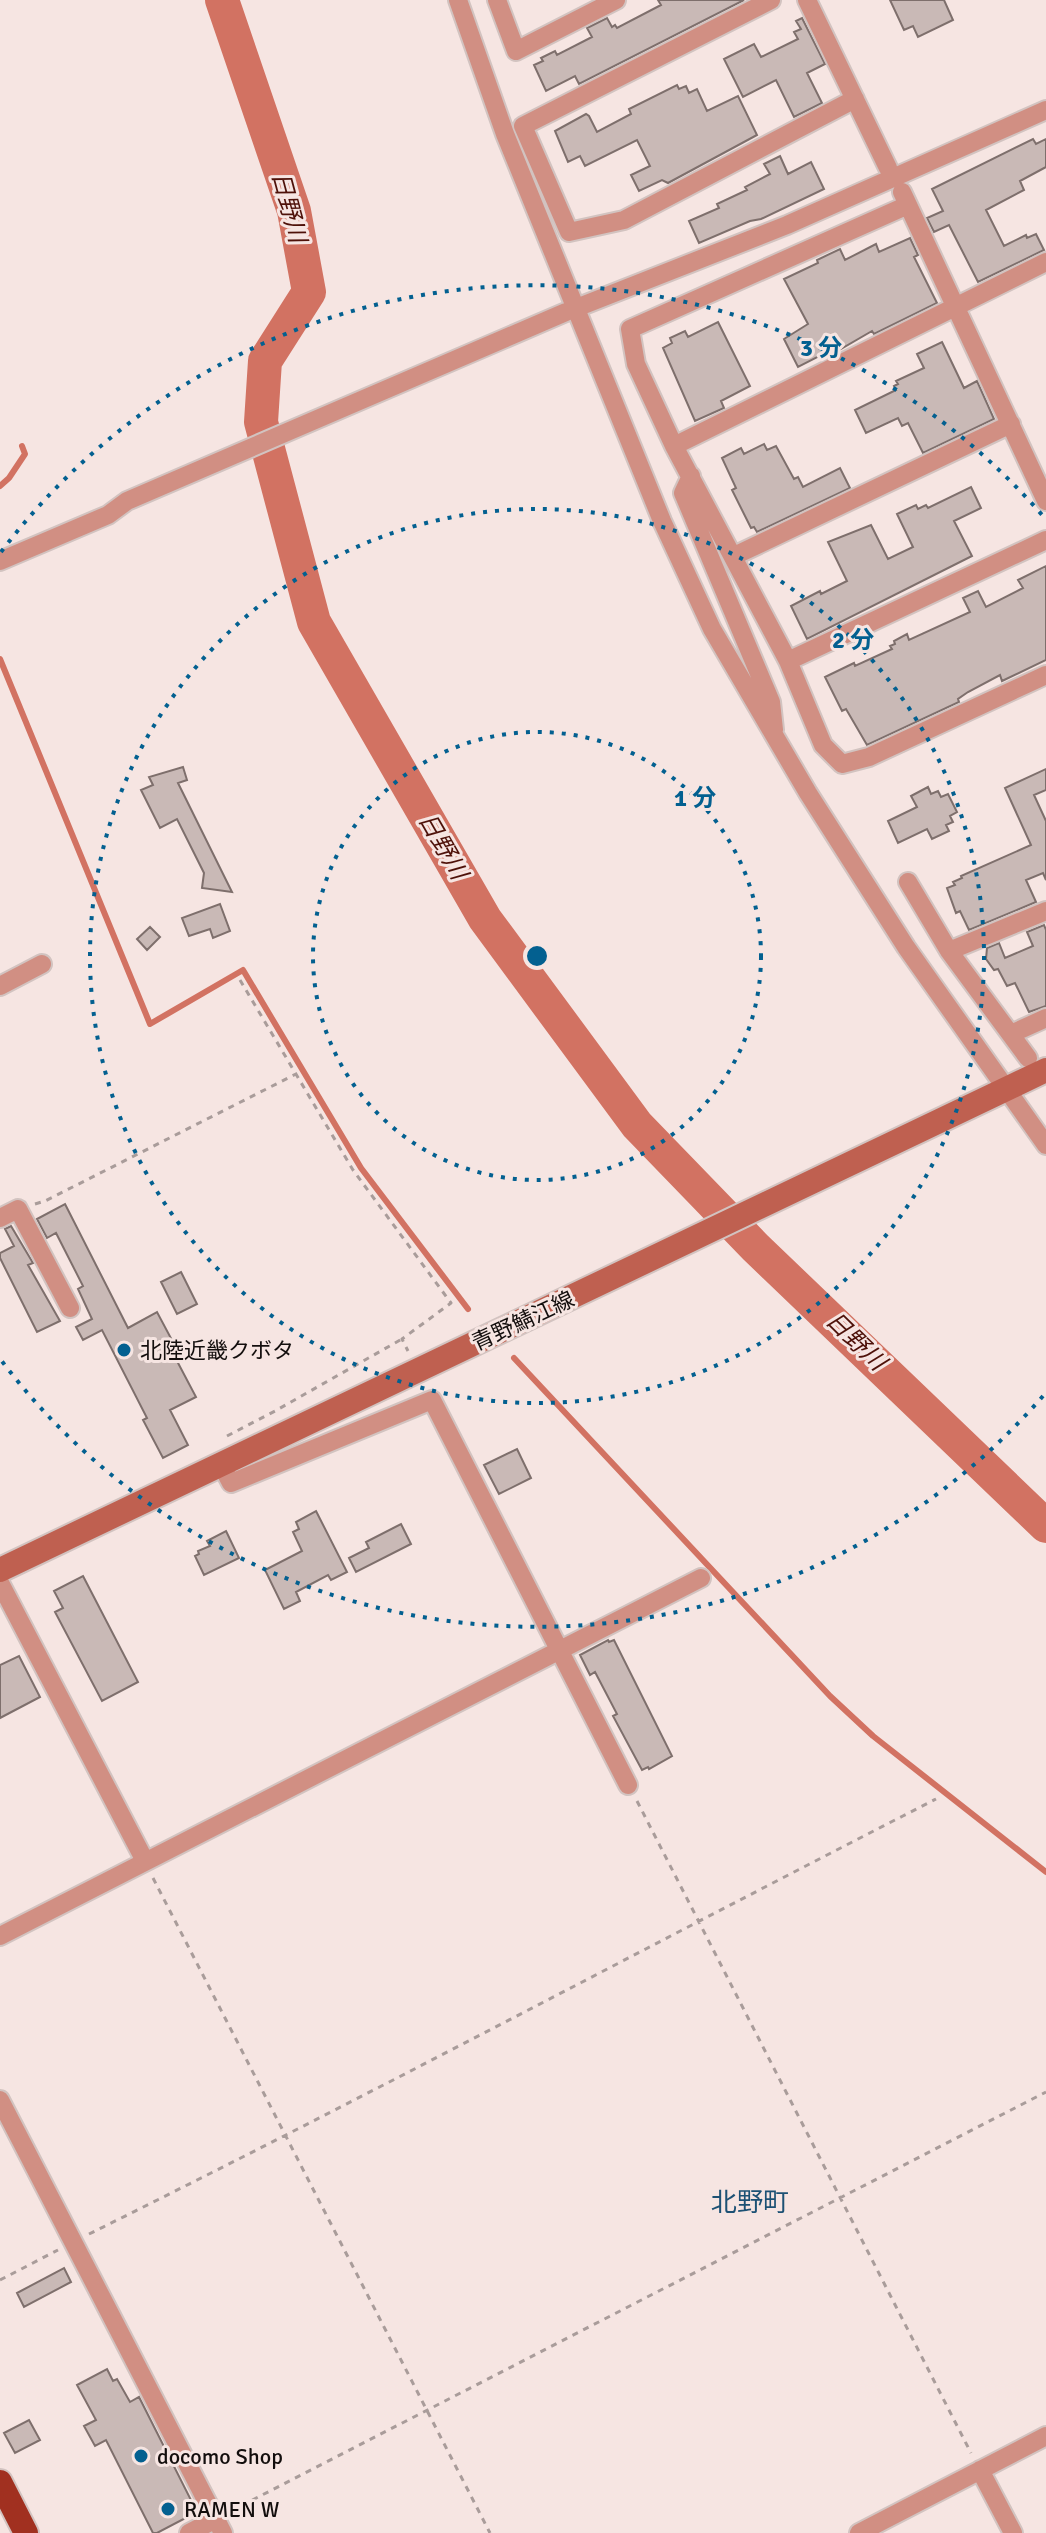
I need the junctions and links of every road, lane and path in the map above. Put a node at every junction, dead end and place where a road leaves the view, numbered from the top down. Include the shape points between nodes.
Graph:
1 (458, 0) edge
2 (497, 0) edge
3 (616, 0) edge
4 (771, 0) edge
5 (807, 0) edge
6 (855, 99) junction
7 (1046, 110) edge
8 (888, 168) dead end
9 (1046, 262) edge
10 (955, 307) junction
11 (572, 310) junction
12 (1011, 424) junction
13 (674, 446) junction
14 (691, 476) junction
15 (1046, 501) edge
16 (1046, 540) edge
17 (734, 556) junction
18 (0, 561) edge
19 (788, 661) junction
20 (1046, 675) edge
21 (775, 737) junction
22 (908, 882) dead end
23 (1046, 911) edge
24 (949, 951) junction
25 (42, 964) dead end
26 (240, 980) dead end
27 (0, 986) edge
28 (1046, 1018) edge
29 (1011, 1034) junction
30 (1037, 1064) edge
31 (296, 1074) junction
32 (1001, 1093) junction
33 (1046, 1145) edge
34 (18, 1209) junction
35 (0, 1218) edge
36 (70, 1308) dead end
37 (402, 1339) junction
38 (410, 1355) dead end
39 (221, 1464) junction
40 (0, 1570) edge
41 (701, 1578) dead end
42 (0, 1583) edge
43 (559, 1650) junction
44 (628, 1785) joint
45 (936, 1799) dead end
46 (145, 1861) junction
47 (698, 1921) junction
48 (0, 1936) edge
49 (1046, 2092) edge
50 (0, 2100) edge
51 (284, 2137) junction
52 (840, 2198) junction
53 (74, 2241) junction
54 (0, 2280) edge
55 (426, 2410) junction
56 (1046, 2436) edge
57 (980, 2470) junction
58 (0, 2482) edge
59 (220, 2526) edge
60 (26, 2533) edge
61 (189, 2533) edge
62 (490, 2533) edge
63 (859, 2533) edge
64 (1013, 2533) edge

1 - 11 street
2 - 3 street via 516,51
4 - 6 street via 523,126 569,232 624,220
5 - 6 street
6 - 8 street
7 - 11 street via 787,225
9 - 10 street
10 - 12 street
10 - 13 street
10 - 13 street via 905,199 630,329 636,364
11 - 18 street
11 - 21 street via 712,629
12 - 15 street
12 - 17 street
13 - 14 street
14 - 17 street
14 - 21 street via 683,493 771,702
16 - 19 street
17 - 19 street
19 - 20 street via 823,745 842,764 869,757
21 - 32 street
22 - 24 street
23 - 24 street
24 - 29 street
25 - 27 street
26 - 31 path
28 - 29 street
29 - 30 street
30 - 32 main road, 青野鯖江線
31 - 34 path via 45,1201
31 - 37 path via 353,1170 451,1303
32 - 33 street
32 - 39 main road, 青野鯖江線
34 - 35 street
34 - 36 street
37 - 38 path
37 - 39 path via 228,1434 217,1451
39 - 40 main road, 青野鯖江線
39 - 43 street via 231,1483 432,1400
41 - 43 street
42 - 46 street
43 - 44 street
43 - 46 street
44 - 47 path
45 - 47 path
46 - 48 street
46 - 51 path
47 - 51 path
47 - 52 path
49 - 52 path
50 - 53 street
51 - 53 path
51 - 55 path
52 - 55 path
52 - 57 path
53 - 54 path
53 - 59 street
55 - 59 path
55 - 62 path
56 - 57 street
57 - 63 street
57 - 64 street
58 - 60 highway
59 - 61 street

